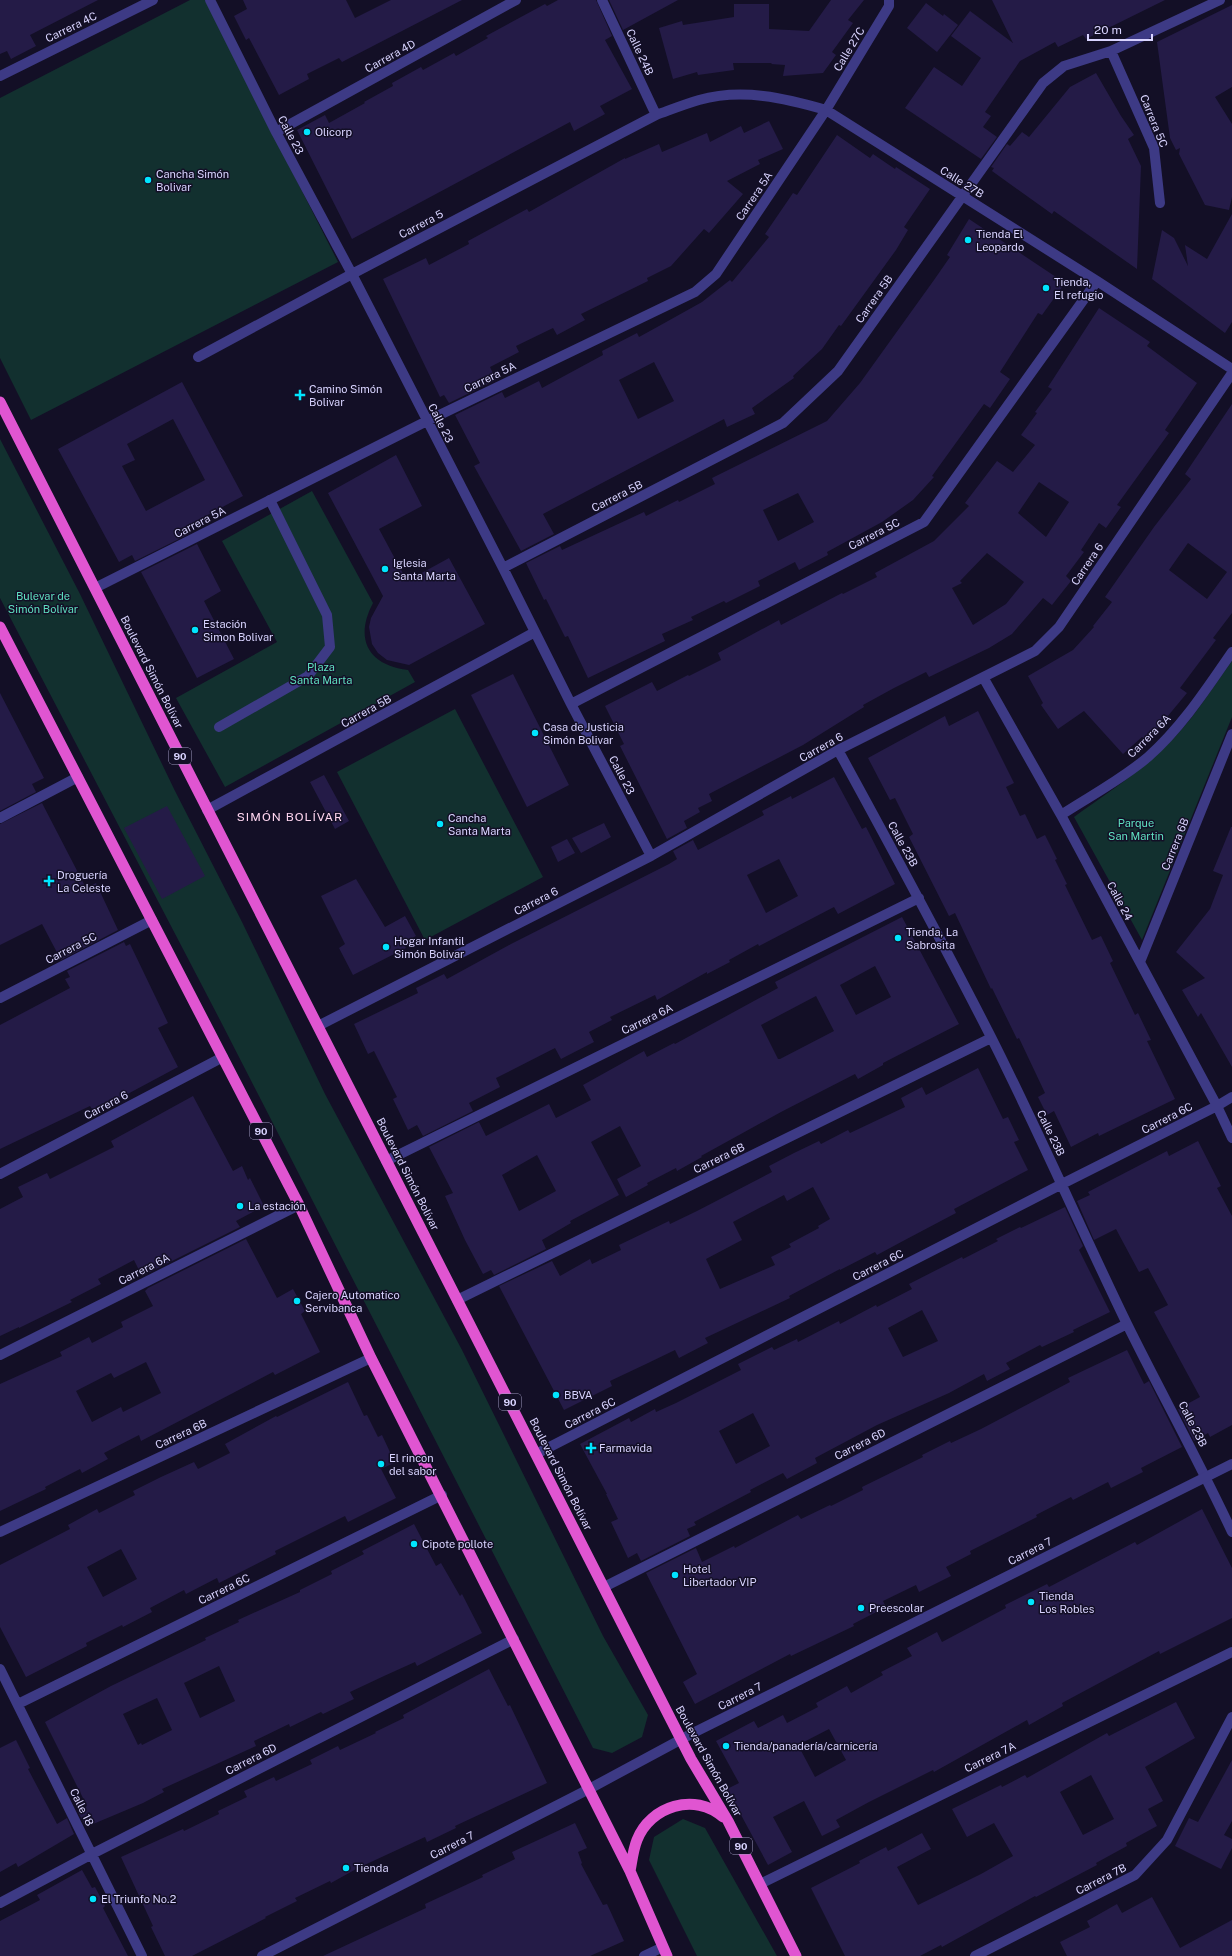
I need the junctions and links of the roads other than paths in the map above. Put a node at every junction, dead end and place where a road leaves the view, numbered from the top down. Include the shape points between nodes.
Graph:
1 (153, 0) edge
2 (210, 0) edge
3 (516, 0) edge
4 (602, 0) edge
5 (889, 0) edge
6 (1220, 0) edge
7 (1111, 50) junction
8 (0, 76) edge
9 (826, 110) junction
10 (656, 115) junction
11 (276, 132) junction
12 (962, 196) junction
13 (1160, 203) dead end
14 (352, 274) junction
15 (1097, 281) junction
16 (198, 357) dead end
17 (1232, 369) edge
18 (1232, 373) edge
19 (0, 402) edge
20 (427, 421) junction
21 (270, 500) junction
22 (503, 568) junction
23 (95, 588) junction
24 (0, 626) edge
25 (535, 632) junction
26 (3, 641) edge
27 (1232, 652) edge
28 (983, 677) junction
29 (570, 704) junction
30 (219, 727) dead end
31 (1232, 734) edge
32 (838, 750) junction
33 (78, 777) junction
34 (207, 810) junction
35 (1061, 815) junction
36 (0, 818) edge
37 (651, 856) junction
38 (919, 898) junction
39 (152, 920) junction
40 (1140, 962) junction
41 (0, 998) edge
42 (318, 1026) junction
43 (991, 1038) junction
44 (223, 1057) junction
45 (1232, 1097) edge
46 (1217, 1106) junction
47 (1232, 1138) edge
48 (386, 1161) junction
49 (0, 1174) edge
50 (1062, 1184) junction
51 (299, 1205) junction
52 (458, 1300) junction
53 (1127, 1324) junction
54 (0, 1355) edge
55 (371, 1358) junction
56 (536, 1454) junction
57 (1232, 1464) edge
58 (1206, 1476) junction
59 (442, 1495) junction
60 (0, 1532) edge
61 (1232, 1532) edge
62 (604, 1587) junction
63 (514, 1638) junction
64 (1232, 1652) edge
65 (0, 1669) edge
66 (3, 1682) edge
67 (18, 1704) junction
68 (1232, 1717) edge
69 (681, 1739) junction
70 (589, 1789) junction
71 (728, 1821) junction
72 (92, 1854) junction
73 (630, 1871) junction
74 (760, 1884) junction
75 (0, 1903) edge
76 (665, 1951) edge
77 (142, 1956) edge
78 (262, 1956) edge
79 (644, 1956) edge
80 (796, 1956) edge
81 (975, 1956) edge

1 - 8 street, Carrera 4C
2 - 11 street, Calle 23
3 - 11 street, Carrera 4D
4 - 10 street, Calle 24B
5 - 9 street, Calle 27C via 889,6
6 - 7 street, Carrera 5B
7 - 12 street, Carrera 5B via 1064,66 1043,83
7 - 13 street, Carrera 5C via 1154,148
9 - 10 street, Calle 27B via 784,98 742,94 701,100
9 - 12 street, Calle 27B
9 - 20 street, Carrera 5A via 716,274 695,292
10 - 14 street, Carrera 5
11 - 14 street, Calle 23
12 - 15 street, Calle 27B
12 - 22 street, Carrera 5B via 838,371 783,423
14 - 16 street, Carrera 5
14 - 20 street, Calle 23
15 - 17 street, Calle 27B
15 - 29 street, Carrera 5C via 924,522
18 - 28 street, Carrera 6 via 1059,627 1035,651
19 - 23 highway, Boulevard Simón Bolívar / 90
20 - 21 street, Carrera 5A
20 - 22 street, Calle 23
21 - 23 street, Carrera 5A
21 - 30 street via 327,615 330,647 308,676
22 - 25 street, Calle 23
23 - 34 highway, Boulevard Simón Bolívar / 90
24 - 26 highway, 90
25 - 29 street, Calle 23
25 - 34 street, Carrera 5B
26 - 33 highway, 90
27 - 35 street, Carrera 6A via 1169,736 1125,775
28 - 32 street, Carrera 6
28 - 35 street, Calle 24
29 - 37 street, Calle 23
31 - 40 street, Carrera 6B
32 - 37 street, Carrera 6
32 - 38 street, Calle 23B
33 - 36 street
33 - 39 highway, 90
34 - 42 highway, Boulevard Simón Bolívar / 90
35 - 40 street, Calle 24
37 - 42 street, Carrera 6
38 - 43 street, Calle 23B
38 - 48 street, Carrera 6A
39 - 41 street, Carrera 5C
39 - 44 highway, 90
40 - 46 street, Calle 24
42 - 48 highway, Boulevard Simón Bolívar / 90
43 - 50 street, Calle 23B
43 - 52 street, Carrera 6B
44 - 49 street, Carrera 6
44 - 51 highway, 90
45 - 46 street, Carrera 6C
46 - 47 street, Calle 24
46 - 50 street, Carrera 6C
48 - 52 highway, Boulevard Simón Bolívar / 90
50 - 53 street, Calle 23B
50 - 56 street, Carrera 6C
51 - 54 street, Carrera 6A
51 - 55 highway, 90
52 - 56 highway, Boulevard Simón Bolívar / 90
53 - 58 street, Calle 23B
53 - 62 street, Carrera 6D
55 - 59 highway, 90
55 - 60 street, Carrera 6B
56 - 62 highway, Boulevard Simón Bolívar / 90
57 - 58 street, Carrera 7
58 - 61 street, Calle 23B
58 - 69 street, Carrera 7
59 - 63 highway, 90
59 - 67 street, Carrera 6C
62 - 69 highway, Boulevard Simón Bolívar / 90
63 - 70 highway, 90
63 - 72 street, Carrera 6D
64 - 74 street, Carrera 7A
65 - 66 street, Calle 18
66 - 67 street, Calle 18
67 - 72 street, Calle 18
68 - 81 street, Carrera 7B via 1167,1840 1135,1875
69 - 70 street, Carrera 7
69 - 71 highway, Boulevard Simón Bolívar / 90
70 - 73 highway, 90
70 - 78 street, Carrera 7
71 - 73 highway via 715,1810 701,1805 683,1803 660,1812 648,1822 637,1840
71 - 74 highway, Boulevard Simón Bolívar / 90
72 - 75 street, Carrera 6D
72 - 77 street, Calle 18
73 - 76 highway, 90
74 - 80 highway, Boulevard Simón Bolívar / 90
76 - 79 street

